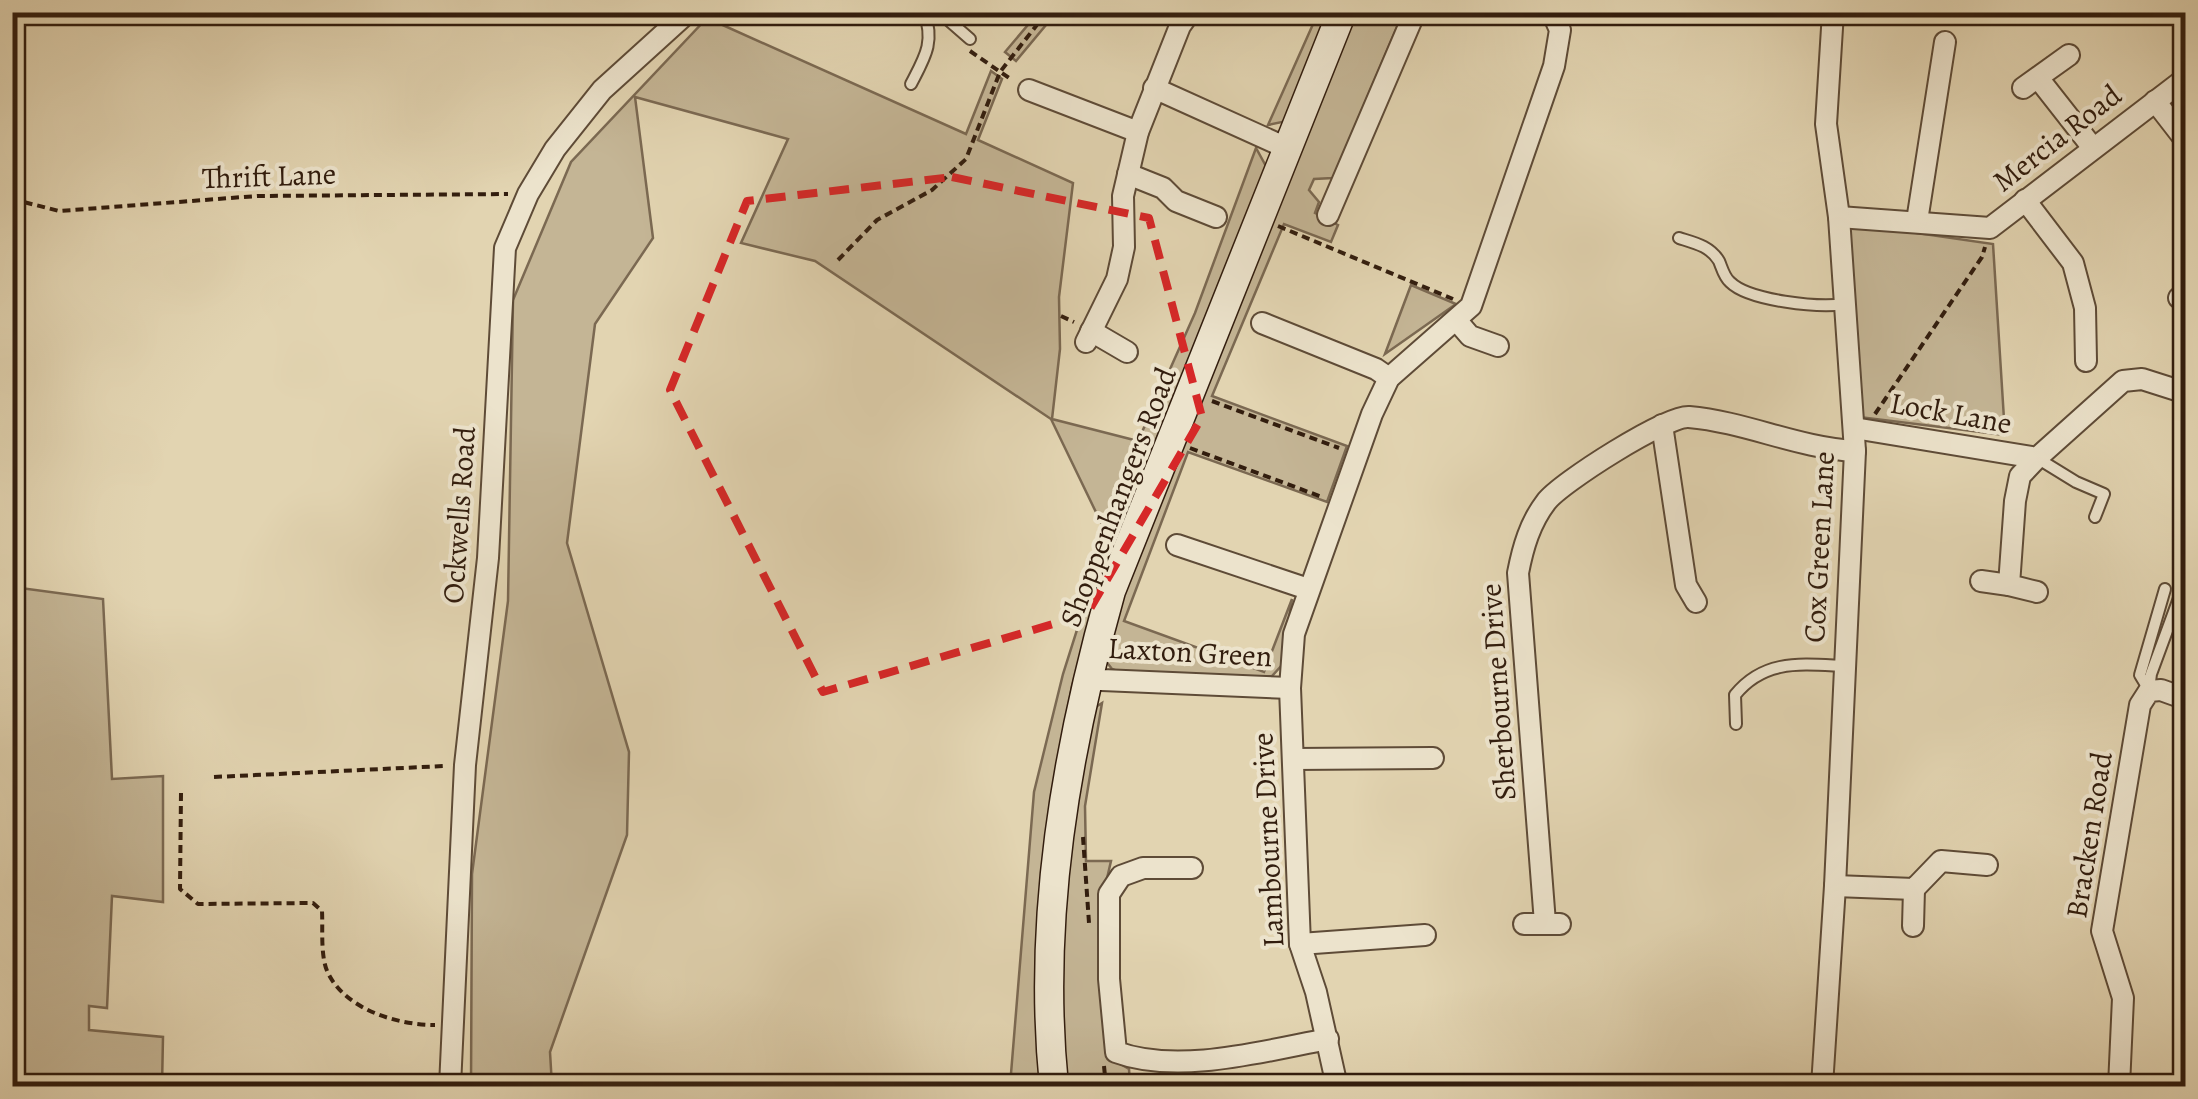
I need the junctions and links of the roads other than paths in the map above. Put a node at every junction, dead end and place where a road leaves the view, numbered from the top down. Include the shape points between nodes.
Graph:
1 (688, 12) edge
2 (924, 12) edge
3 (940, 12) edge
4 (1190, 12) edge
5 (1342, 12) edge
6 (1414, 12) edge
7 (1552, 12) edge
8 (1832, 12) edge
9 (1945, 42) dead end
10 (969, 44) road end
11 (2069, 55) dead end
12 (2186, 78) edge
13 (911, 84) dead end
14 (1154, 88) junction
15 (1029, 90) road end
16 (2155, 100) junction
17 (1138, 132) junction
18 (2186, 141) edge
19 (2093, 148) junction
20 (1289, 149) junction
21 (1128, 174) junction
22 (1328, 200) dead end
23 (2025, 200) junction
24 (1216, 217) dead end
25 (1839, 217) junction
26 (1917, 221) junction
27 (1679, 238) dead end
28 (1845, 304) junction
29 (1464, 314) junction
30 (1262, 322) dead end
31 (1498, 346) dead end
32 (1127, 352) dead end
33 (2086, 361) dead end
34 (1389, 378) junction
35 (2186, 393) edge
36 (1662, 425) junction
37 (1854, 428) junction
38 (1854, 451) junction
39 (2037, 458) junction
40 (2095, 517) dead end
41 (1177, 545) dead end
42 (1981, 581) dead end
43 (2009, 585) junction
44 (1308, 589) junction
45 (2165, 589) dead end
46 (2037, 592) dead end
47 (2186, 592) edge
48 (1696, 602) dead end
49 (1843, 666) junction
50 (1087, 676) junction
51 (1290, 688) junction
52 (2149, 691) junction
53 (2186, 699) edge
54 (1736, 724) dead end
55 (1433, 758) dead end
56 (1294, 759) junction
57 (1987, 865) dead end
58 (1192, 868) dead end
59 (1835, 886) junction
60 (1914, 889) junction
61 (1543, 924) dead end
62 (1913, 926) dead end
63 (1425, 935) dead end
64 (1300, 944) junction
65 (1328, 1038) junction
66 (450, 1086) edge
67 (1054, 1086) edge
68 (1338, 1086) edge
69 (1822, 1086) edge
70 (2119, 1086) edge

1 - 66 street, Ockwells Road via 602,90 555,148 505,248 488,558 464,764
2 - 13 lane via 930,47
3 - 10 lane
4 - 14 street
5 - 20 street, Shoppenhangers Road
6 - 22 street
7 - 29 street via 1560,30 1554,66
8 - 25 street, Cox Green Lane via 1826,124
9 - 26 street
11 - 19 street via 2030,83
12 - 16 street, Mercia Road
14 - 17 street
14 - 20 street
15 - 17 street
16 - 18 street
16 - 19 street, Mercia Road
17 - 21 street
19 - 23 street, Mercia Road
20 - 50 street, Shoppenhangers Road via 1112,591
21 - 24 street
21 - 32 street via 1124,247 1089,336
23 - 26 street, Mercia Road via 1990,228
23 - 33 street via 2073,263
25 - 26 street, Mercia Road
25 - 28 street, Cox Green Lane
27 - 28 lane via 1711,250 1735,286 1794,302
28 - 37 street, Cox Green Lane
29 - 31 street via 1470,336
29 - 34 street, Lambourne Drive
30 - 34 street
34 - 44 street, Lambourne Drive
35 - 39 street, Lock Lane via 2142,379 2123,381
36 - 38 street, Sherbourne Drive via 1684,416
36 - 48 street via 1686,584
36 - 61 street, Sherbourne Drive via 1547,499 1526,537 1518,572
37 - 38 street, Cox Green Lane
37 - 39 street, Lock Lane
38 - 49 street, Cox Green Lane
39 - 40 lane via 2104,494
39 - 43 street via 2017,488
41 - 44 street
42 - 43 street
43 - 46 street
44 - 51 street, Lambourne Drive via 1294,634
45 - 52 lane via 2140,675
47 - 52 lane
49 - 54 lane via 1773,666 1735,695
49 - 59 street, Cox Green Lane
50 - 51 street, Laxton Green
50 - 67 street, Shoppenhangers Road via 1062,808 1049,949
51 - 56 street, Lambourne Drive
52 - 53 street
52 - 70 street, Bracken Road via 2140,706 2102,931 2123,998
55 - 56 street
56 - 64 street, Lambourne Drive
57 - 60 street via 1942,861
58 - 65 street via 1143,868 1122,876 1110,894 1116,1052 1138,1060 1184,1061
59 - 60 street
59 - 69 street, Cox Green Lane
60 - 62 street
63 - 64 street via 1398,946
64 - 65 street, Lambourne Drive
65 - 68 street, Lambourne Drive

